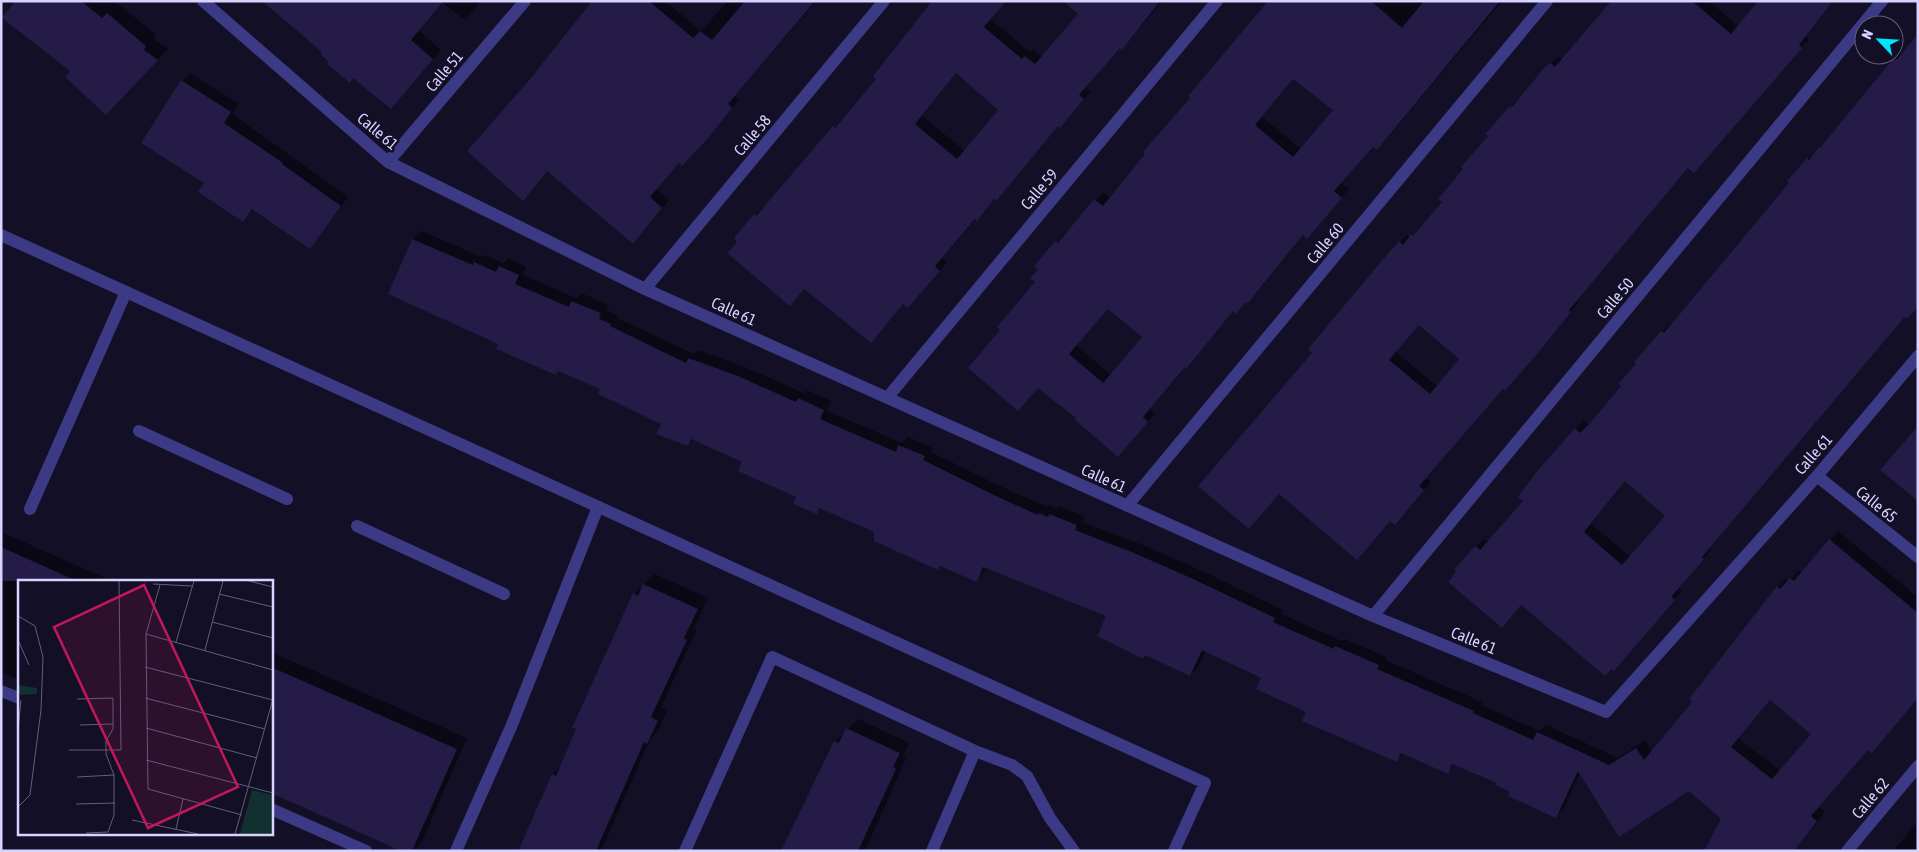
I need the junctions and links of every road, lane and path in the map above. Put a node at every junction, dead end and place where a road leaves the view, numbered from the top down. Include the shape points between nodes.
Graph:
1 (203, 1) edge
2 (525, 1) edge
3 (884, 1) edge
4 (1217, 1) edge
5 (1547, 1) edge
6 (1882, 1) edge
7 (388, 162) junction
8 (1, 235) edge
9 (645, 289) junction
10 (126, 292) junction
11 (1918, 356) edge
12 (887, 398) junction
13 (139, 431) dead end
14 (1817, 476) junction
15 (287, 499) dead end
16 (1127, 506) junction
17 (598, 507) junction
18 (30, 509) dead end
19 (357, 526) dead end
20 (1918, 557) edge
21 (504, 594) dead end
22 (1374, 616) junction
23 (1, 691) edge
24 (18, 698) edge
25 (975, 751) junction
26 (1918, 766) edge
27 (272, 809) edge
28 (366, 851) edge
29 (456, 851) edge
30 (685, 851) edge
31 (932, 851) edge
32 (1074, 851) edge
33 (1174, 851) edge
34 (1847, 851) edge

1 - 7 street, Calle 61
2 - 7 street, Calle 51
3 - 9 street, Calle 58
4 - 12 street, Calle 59
5 - 16 street, Calle 60
6 - 22 street, Calle 50
7 - 9 street, Calle 61
8 - 10 street
9 - 12 street, Calle 61
10 - 17 street
10 - 18 street
11 - 14 street, Calle 61
12 - 16 street, Calle 61
13 - 15 street
14 - 20 street, Calle 65
14 - 22 street, Calle 61 via 1606,712
16 - 22 street, Calle 61
17 - 29 street via 511,727
17 - 33 street via 1205,783
19 - 21 street
23 - 24 street
25 - 30 street via 772,657
25 - 31 street
25 - 32 street via 1012,765 1027,776 1050,818
26 - 34 street, Calle 62
27 - 28 street

